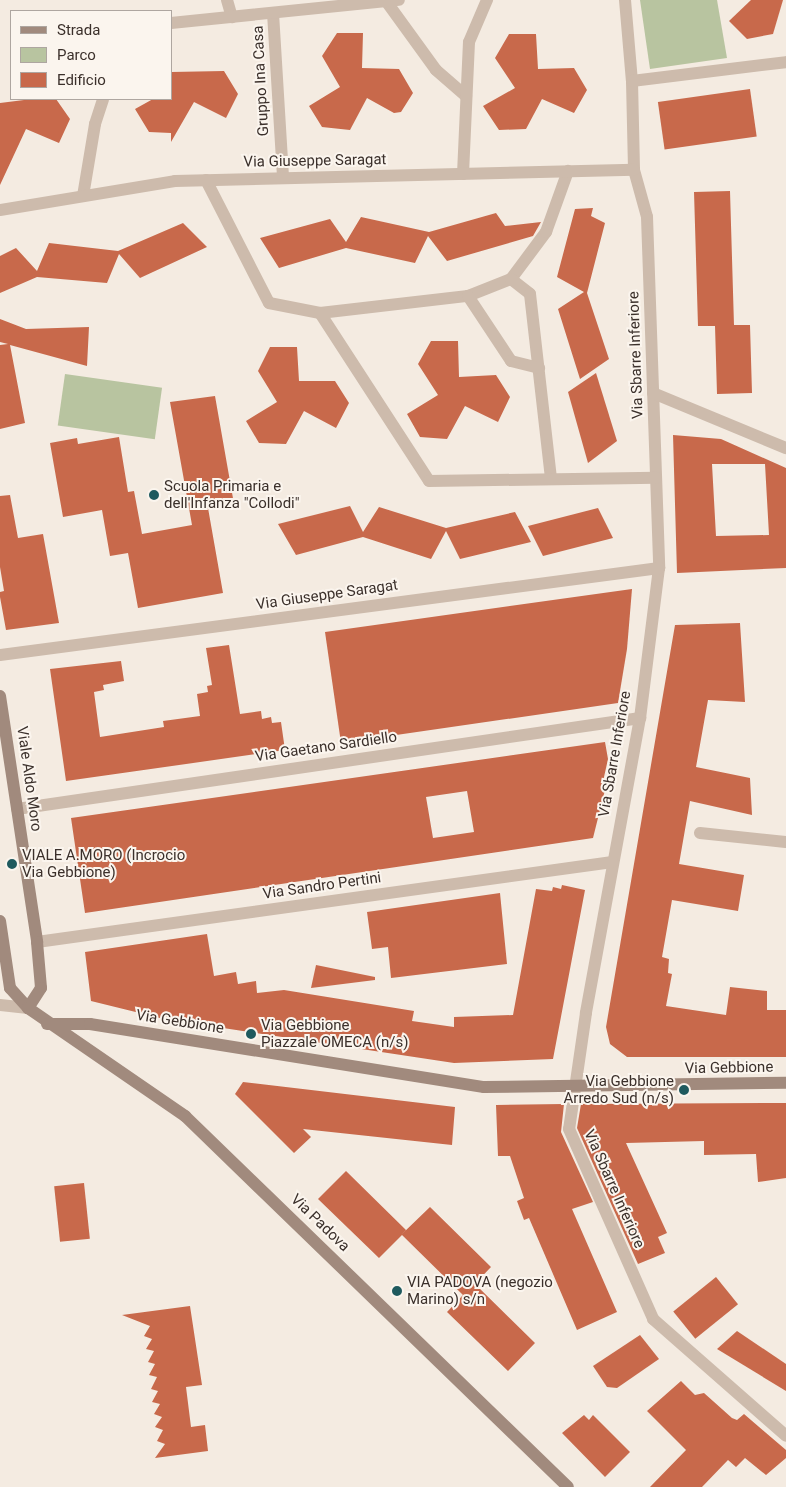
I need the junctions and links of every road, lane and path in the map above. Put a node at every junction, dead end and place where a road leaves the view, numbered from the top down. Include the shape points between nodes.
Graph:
1 (227, 0) edge
2 (400, 0) edge
3 (487, 0) edge
4 (625, 0) edge
5 (386, 1) junction
6 (273, 13) junction
7 (232, 17) junction
8 (172, 23) edge
9 (786, 62) edge
10 (632, 81) junction
11 (466, 96) junction
12 (103, 100) edge
13 (634, 170) junction
14 (568, 171) junction
15 (463, 174) junction
16 (282, 178) junction
17 (206, 180) junction
18 (83, 196) junction
19 (0, 210) edge
20 (512, 279) junction
21 (468, 296) junction
22 (320, 313) junction
23 (539, 368) junction
24 (653, 393) junction
25 (786, 448) edge
26 (656, 478) junction
27 (551, 479) junction
28 (659, 568) junction
29 (0, 655) edge
30 (0, 696) edge
31 (640, 718) junction
32 (17, 809) junction
33 (700, 833) dead end
34 (786, 842) edge
35 (612, 862) junction
36 (0, 921) edge
37 (37, 942) junction
38 (0, 1005) edge
39 (28, 1008) junction
40 (47, 1024) junction
41 (786, 1083) edge
42 (574, 1087) junction
43 (786, 1436) edge
44 (568, 1487) edge

1 - 7 street
2 - 5 street, Gruppo Ina Casa
3 - 11 street via 469,42
4 - 10 street, Via Sbarre Inferiore
5 - 6 street, Gruppo Ina Casa
5 - 11 street via 436,70
6 - 7 street, Gruppo Ina Casa
6 - 16 street, Gruppo Ina Casa
7 - 8 street, Gruppo Ina Casa
9 - 10 street
10 - 13 street, Via Sbarre Inferiore
11 - 15 street
12 - 18 street via 95,124
13 - 14 street, Via Giuseppe Saragat
13 - 24 street, Via Sbarre Inferiore via 648,216
14 - 15 street, Via Giuseppe Saragat
14 - 20 street via 546,232
15 - 16 street, Via Giuseppe Saragat
16 - 17 street, Via Giuseppe Saragat
17 - 18 street, Via Giuseppe Saragat via 175,181
17 - 22 street via 269,303
18 - 19 street, Via Giuseppe Saragat
20 - 21 street
20 - 23 street via 530,294
21 - 22 street
21 - 23 street via 512,361
22 - 27 street via 429,481
23 - 27 street
24 - 25 street
24 - 26 street, Via Sbarre Inferiore
26 - 27 street
26 - 28 street, Via Sbarre Inferiore
28 - 29 street, Via Giuseppe Saragat
28 - 31 street, Via Sbarre Inferiore
30 - 32 street, Viale Aldo Moro
31 - 32 street, Via Gaetano Sardiello
31 - 35 street, Via Sbarre Inferiore
32 - 37 street, Viale Aldo Moro
33 - 34 street
35 - 37 street, Via Sandro Pertini
35 - 42 street, Via Sbarre Inferiore
36 - 39 street via 10,988
37 - 39 street, Viale Aldo Moro via 40,988
38 - 39 street
39 - 40 street, Via Padova
40 - 42 street, Via Gebbione via 90,1024 484,1087
40 - 44 street, Via Padova via 185,1116
41 - 42 street, Via Gebbione
42 - 43 street, Via Sbarre Inferiore via 569,1129 653,1319

